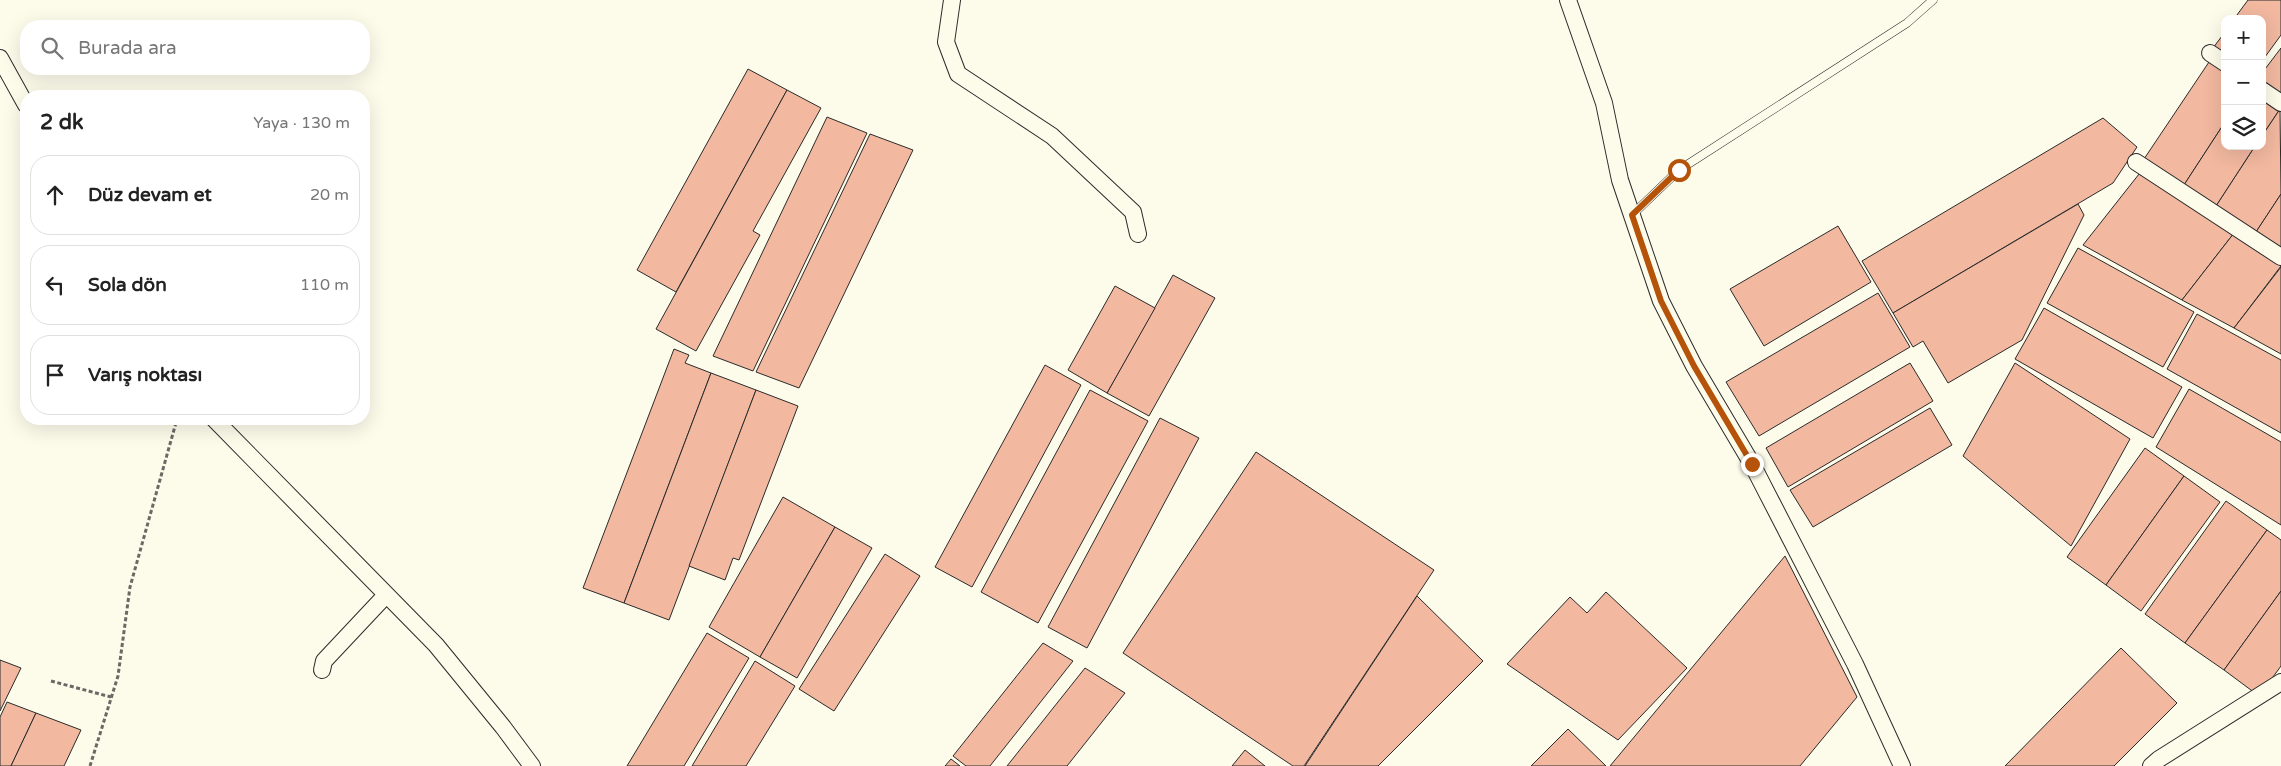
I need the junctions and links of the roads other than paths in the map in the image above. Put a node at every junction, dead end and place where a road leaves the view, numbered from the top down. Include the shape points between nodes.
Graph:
1 (952, 0) edge
2 (1568, 0) edge
3 (1933, 0) edge
4 (2210, 53) dead end
5 (0, 58) edge
6 (2221, 60) edge
7 (2266, 93) edge
8 (20, 94) edge
9 (2281, 103) edge
10 (2136, 162) dead end
11 (1632, 215) junction
12 (1138, 234) dead end
13 (2281, 257) edge
14 (220, 425) edge
15 (386, 595) junction
16 (322, 670) dead end
17 (2281, 682) edge
18 (532, 766) edge
19 (1902, 766) edge
20 (2152, 766) edge

1 - 12 street via 946,42 958,74 1052,136 1133,212
2 - 11 street via 1604,103 1620,180
3 - 11 lane via 1907,22 1679,170
4 - 6 street
5 - 8 street
7 - 9 street
10 - 13 street
11 - 19 street via 1661,301 1694,366 1752,464 1855,664
14 - 15 street
15 - 16 street via 324,660
15 - 18 street via 436,645
17 - 20 street

